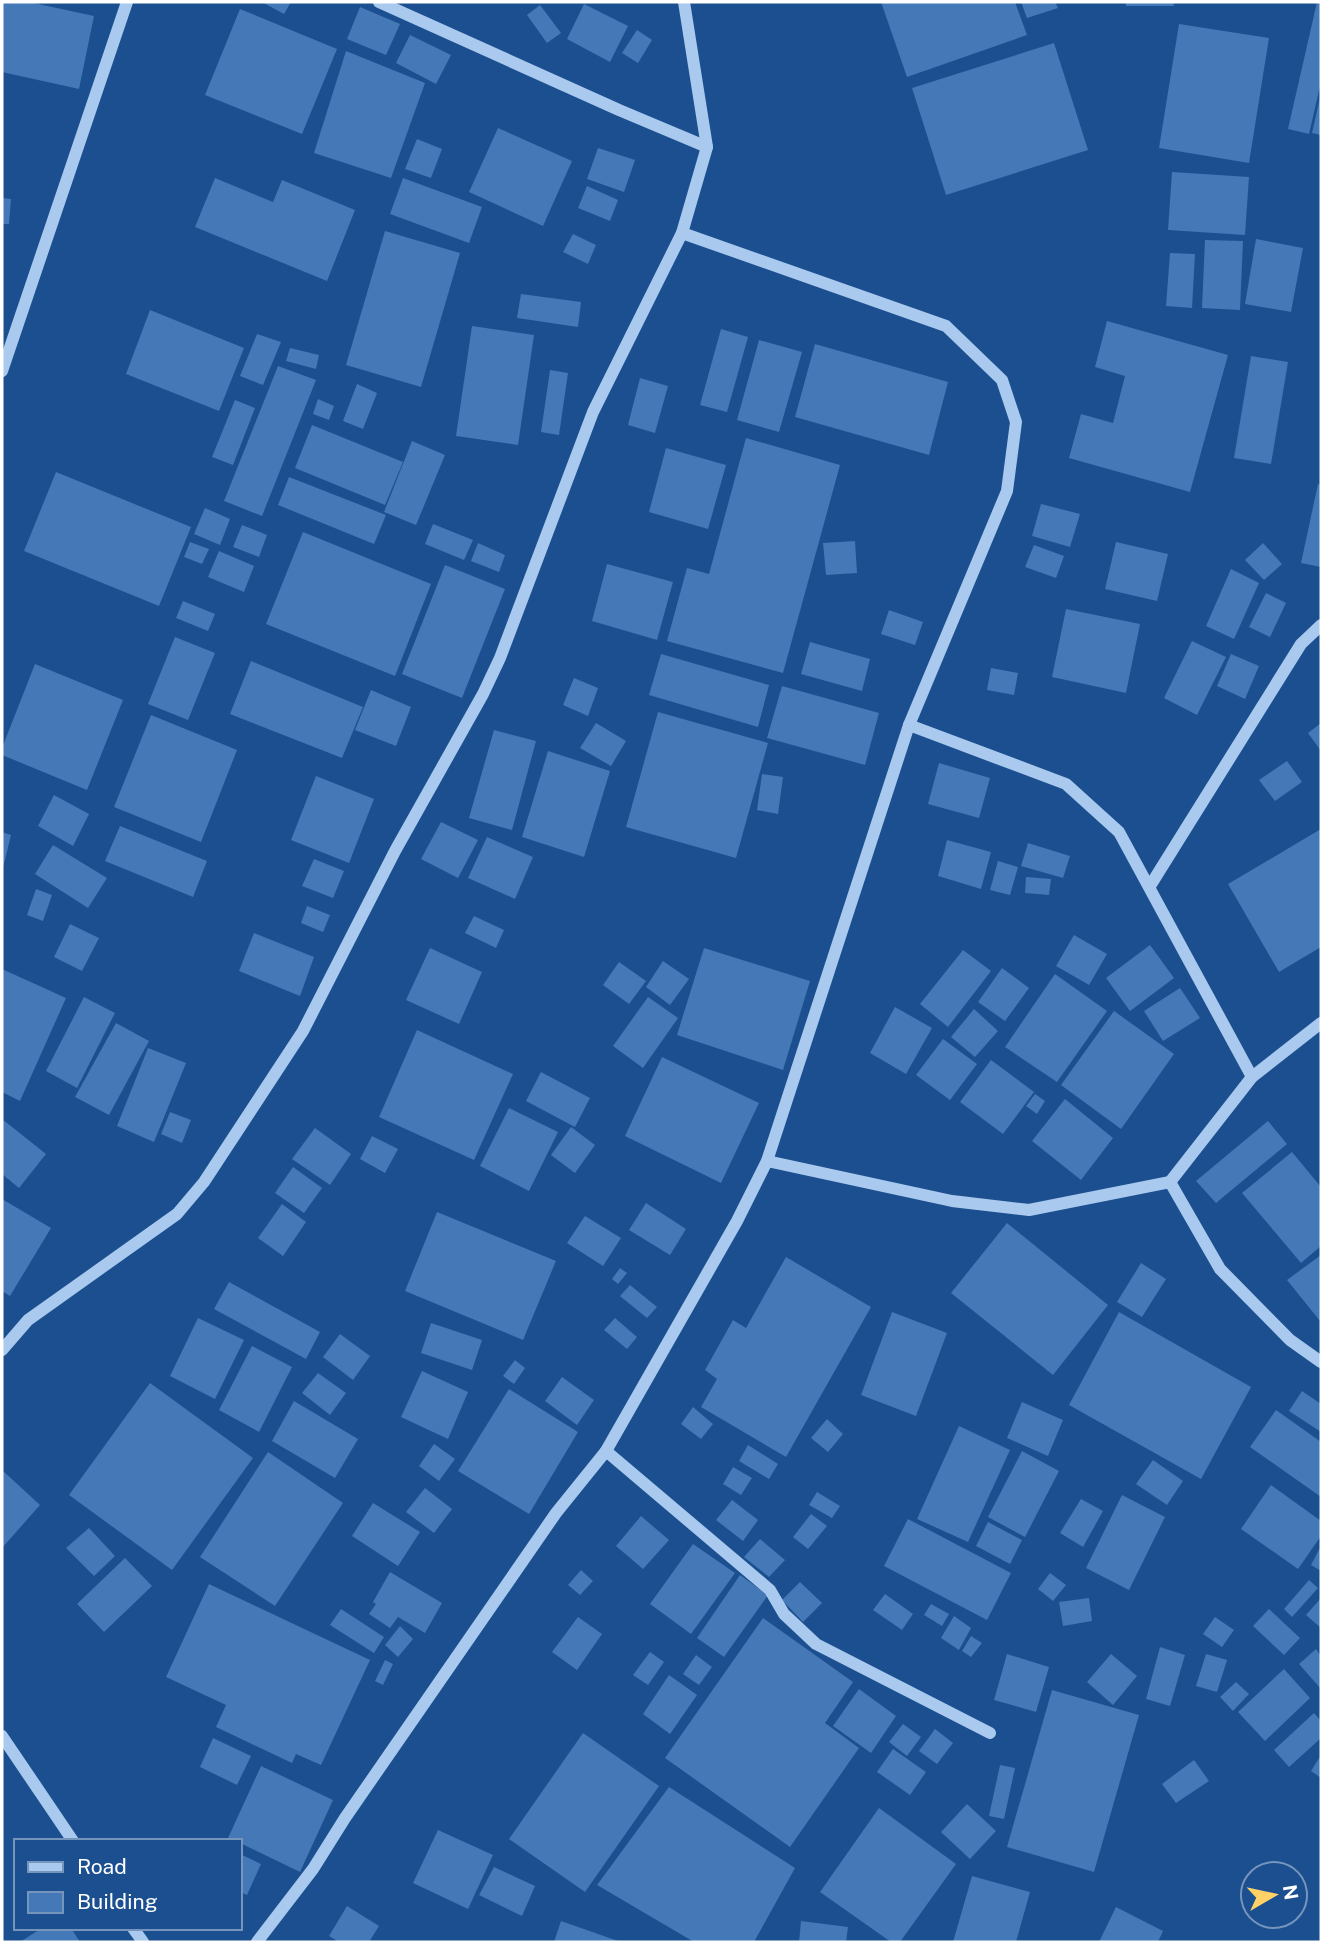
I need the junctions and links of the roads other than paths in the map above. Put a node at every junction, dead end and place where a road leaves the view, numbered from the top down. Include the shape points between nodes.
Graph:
1 (127, 2) edge
2 (379, 2) edge
3 (684, 2) edge
4 (707, 147) junction
5 (682, 233) junction
6 (2, 370) edge
7 (1321, 625) edge
8 (909, 725) junction
9 (1150, 886) junction
10 (1321, 1023) edge
11 (1252, 1077) junction
12 (767, 1161) junction
13 (1170, 1182) junction
14 (2, 1350) edge
15 (1321, 1362) edge
16 (606, 1451) junction
17 (990, 1733) dead end
18 (2, 1736) edge
19 (72, 1839) edge
20 (257, 1942) edge

1 - 6 street
2 - 4 street
3 - 4 street
4 - 5 street
5 - 8 street via 946,326 1002,380 1016,422 1007,491
5 - 14 street via 593,412 483,694 303,1031 204,1182 177,1214 28,1320
7 - 9 street via 1301,643
8 - 9 street via 1066,784 1119,832
8 - 12 street
9 - 11 street
10 - 11 street
11 - 13 street
12 - 13 street via 952,1201 1029,1210
12 - 16 street
13 - 15 street via 1220,1269 1290,1340
16 - 17 street via 769,1590 784,1614 816,1644
16 - 20 street via 556,1513 313,1869
18 - 19 street

